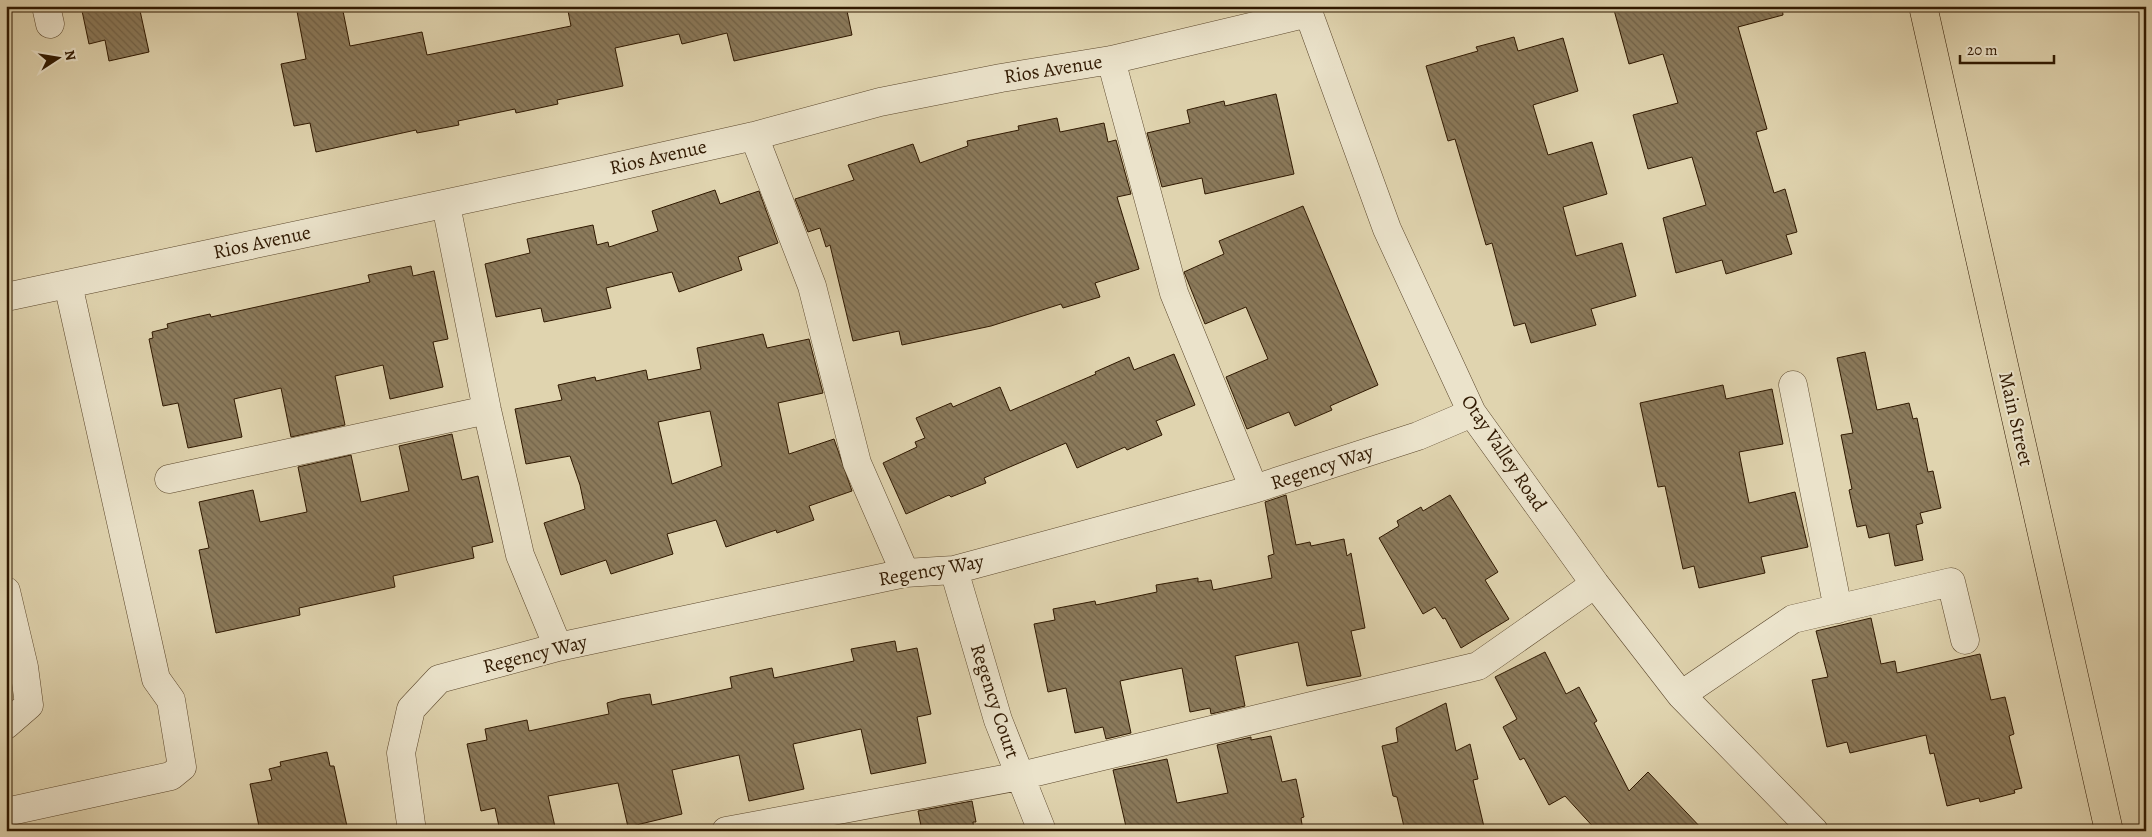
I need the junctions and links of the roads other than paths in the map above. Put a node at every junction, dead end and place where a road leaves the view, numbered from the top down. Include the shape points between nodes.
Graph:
1 (1923, 6) edge
2 (1307, 10) edge
3 (1111, 60) junction
4 (754, 136) junction
5 (446, 205) junction
6 (68, 284) junction
7 (6, 298) edge
8 (1793, 384) dead end
9 (488, 410) junction
10 (1472, 412) junction
11 (169, 479) dead end
12 (1254, 489) junction
13 (954, 570) junction
14 (905, 573) junction
15 (1595, 584) junction
16 (6, 591) edge
17 (1838, 609) junction
18 (1965, 640) dead end
19 (558, 647) junction
20 (1681, 695) junction
21 (6, 725) edge
22 (1020, 776) junction
23 (6, 812) edge
24 (412, 831) edge
25 (726, 831) edge
26 (1042, 831) edge
27 (1814, 831) edge
28 (2110, 831) edge

1 - 28 main road, Main Street
2 - 3 street, Rios Avenue
2 - 10 street, Otay Valley Road via 1387,229
3 - 4 street, Rios Avenue via 880,102
3 - 12 street via 1174,292
4 - 5 street, Rios Avenue
4 - 14 street via 812,286 857,463
5 - 6 street, Rios Avenue
5 - 9 street
6 - 7 street, Rios Avenue
6 - 23 street via 156,679 171,700 182,767 172,776
8 - 17 street
9 - 11 street
9 - 19 street via 520,554
10 - 12 street, Regency Way via 1418,436
10 - 15 street, Otay Valley Road
12 - 13 street, Regency Way
13 - 14 street, Regency Way
13 - 22 street, Regency Court via 998,720
14 - 19 street, Regency Way
15 - 20 street, Otay Valley Road
15 - 22 street via 1478,666
16 - 21 street via 24,667 29,705
17 - 18 street via 1950,582
17 - 20 street via 1793,619
19 - 24 street, Regency Way via 439,679 410,709 401,753
20 - 27 street, Otay Valley Road
22 - 25 street
22 - 26 street, Regency Court

